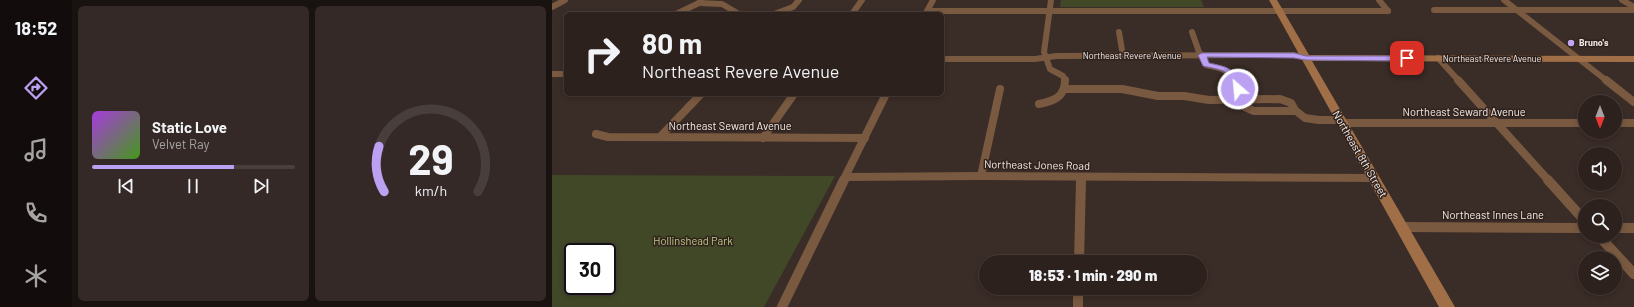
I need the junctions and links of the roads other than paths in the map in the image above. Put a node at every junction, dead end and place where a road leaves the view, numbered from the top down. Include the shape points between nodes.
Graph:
1 (564, 0) edge
2 (799, 0) edge
3 (862, 0) edge
4 (933, 0) edge
5 (1051, 0) edge
6 (1273, 0) edge
7 (1379, 0) edge
8 (1504, 0) edge
9 (1622, 0) edge
10 (700, 2) edge
11 (1634, 7) edge
12 (552, 8) edge
13 (1279, 10) junction
14 (1434, 10) dead end
15 (1517, 10) junction
16 (1634, 10) edge
17 (1049, 11) junction
18 (680, 12) edge
19 (734, 12) edge
20 (779, 12) edge
21 (853, 12) edge
22 (927, 12) edge
23 (1120, 32) dead end
24 (1192, 32) dead end
25 (1202, 55) junction
26 (1123, 56) junction
27 (1048, 57) junction
28 (1306, 58) junction
29 (1438, 58) junction
30 (944, 59) edge
31 (1579, 59) junction
32 (1634, 59) edge
33 (552, 74) edge
34 (564, 74) edge
35 (1000, 89) dead end
36 (1065, 89) junction
37 (699, 96) edge
38 (793, 96) edge
39 (885, 96) edge
40 (1242, 99) junction
41 (1634, 102) edge
42 (1039, 104) dead end
43 (1294, 111) junction
44 (1341, 121) junction
45 (1496, 123) junction
46 (1578, 123) edge
47 (1622, 123) edge
48 (1634, 123) edge
49 (596, 134) dead end
50 (660, 137) junction
51 (763, 138) junction
52 (865, 138) junction
53 (981, 176) junction
54 (846, 177) junction
55 (1081, 177) junction
56 (1373, 178) junction
57 (1578, 213) edge
58 (1402, 227) junction
59 (1578, 228) edge
60 (1622, 228) edge
61 (1634, 228) edge
62 (1605, 243) edge
63 (1079, 255) edge
64 (1634, 274) edge
65 (1078, 295) edge
66 (782, 307) edge
67 (1078, 307) edge
68 (1447, 307) edge

1 - 12 street
2 - 20 street via 792,7
3 - 21 street
4 - 22 street
5 - 17 street
6 - 13 main road, Northeast 8th Street
7 - 13 street via 1388,10
8 - 15 street
9 - 11 street
10 - 18 street
10 - 19 street via 723,5
13 - 17 street
13 - 28 main road, Northeast 8th Street
14 - 15 street
15 - 16 street
15 - 31 street
17 - 22 street
17 - 27 street via 1044,52
23 - 26 street
24 - 25 street
25 - 26 street, Northeast Revere Avenue
25 - 28 street, Northeast Revere Avenue via 1294,55
25 - 40 street via 1206,65 1231,73
26 - 27 street, Northeast Revere Avenue
27 - 30 street, Northeast Revere Avenue
27 - 36 street via 1048,67 1064,76
28 - 29 main road, Northeast Revere Avenue
28 - 44 main road, Northeast 8th Street
29 - 31 main road, Northeast Revere Avenue
29 - 45 street
31 - 32 main road, Northeast Revere Avenue
31 - 41 street
33 - 34 street
35 - 53 street
36 - 40 street via 1122,89 1158,96 1184,96 1208,100
36 - 42 street via 1058,99
37 - 50 street
38 - 51 street
39 - 52 street
40 - 43 street via 1245,107 1254,110
40 - 43 street via 1287,100 1291,102
43 - 44 street, Northeast Seward Avenue via 1308,118
44 - 45 street, Northeast Seward Avenue
44 - 56 main road, Northeast 8th Street
45 - 46 street, Northeast Seward Avenue
45 - 57 street
47 - 48 street
49 - 50 street, Northeast Seward Avenue via 608,137
50 - 51 street, Northeast Seward Avenue
51 - 52 street, Northeast Seward Avenue
52 - 54 street
53 - 54 street, Northeast Jones Road
53 - 55 street, Northeast Jones Road
54 - 66 street
55 - 56 street, Northeast Jones Road
55 - 63 street
56 - 58 main road, Northeast 8th Street
58 - 59 street, Northeast Innes Lane
58 - 68 main road, Northeast 8th Street
60 - 61 street
62 - 64 street
65 - 67 street

